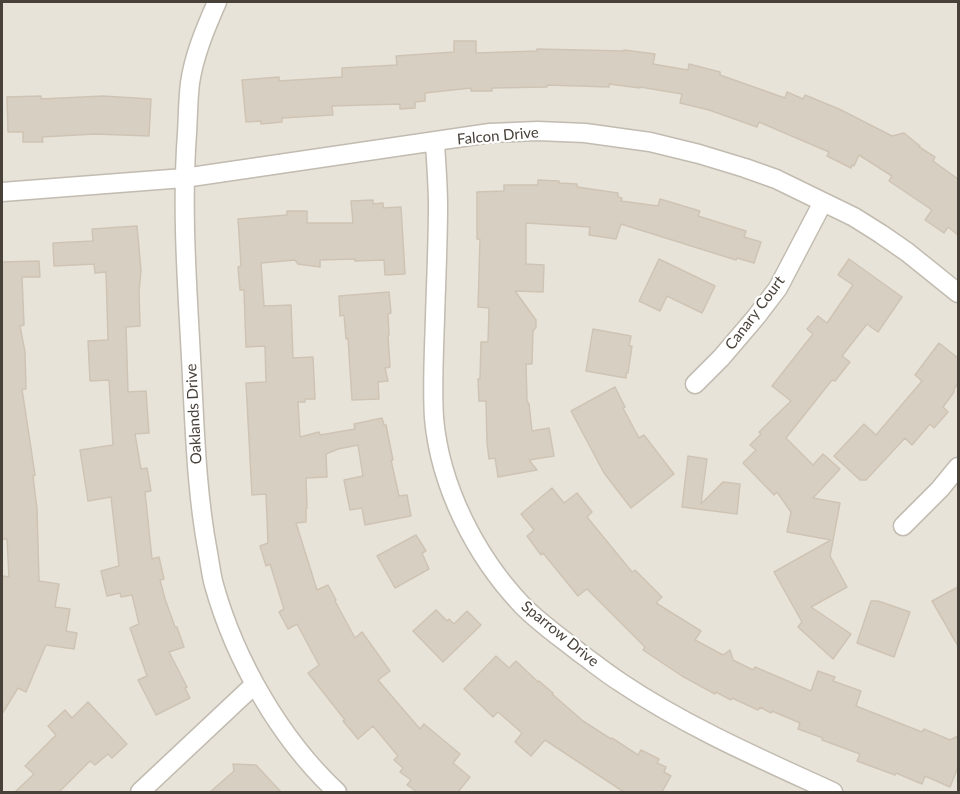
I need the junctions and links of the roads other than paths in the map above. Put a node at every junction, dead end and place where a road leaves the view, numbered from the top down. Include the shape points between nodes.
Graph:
1 (217, 2) edge
2 (435, 142) junction
3 (184, 178) junction
4 (2, 192) edge
5 (823, 202) junction
6 (958, 293) edge
7 (695, 384) dead end
8 (958, 467) edge
9 (903, 526) dead end
10 (254, 685) junction
11 (141, 792) edge
12 (337, 792) edge
13 (833, 792) edge

1 - 3 street, Oaklands Drive via 190,83
2 - 3 street, Falcon Drive
2 - 5 street, Falcon Drive via 490,133 538,131 650,142 745,168
2 - 13 street, Sparrow Drive via 435,418 450,487 481,550 522,605 619,681 725,742
3 - 4 street, Falcon Drive
3 - 10 street, Oaklands Drive via 204,534 217,594
5 - 6 street, Falcon Drive via 881,234
5 - 7 street, Canary Court via 778,288
8 - 9 street
10 - 11 street
10 - 12 street, Oaklands Drive via 311,765

